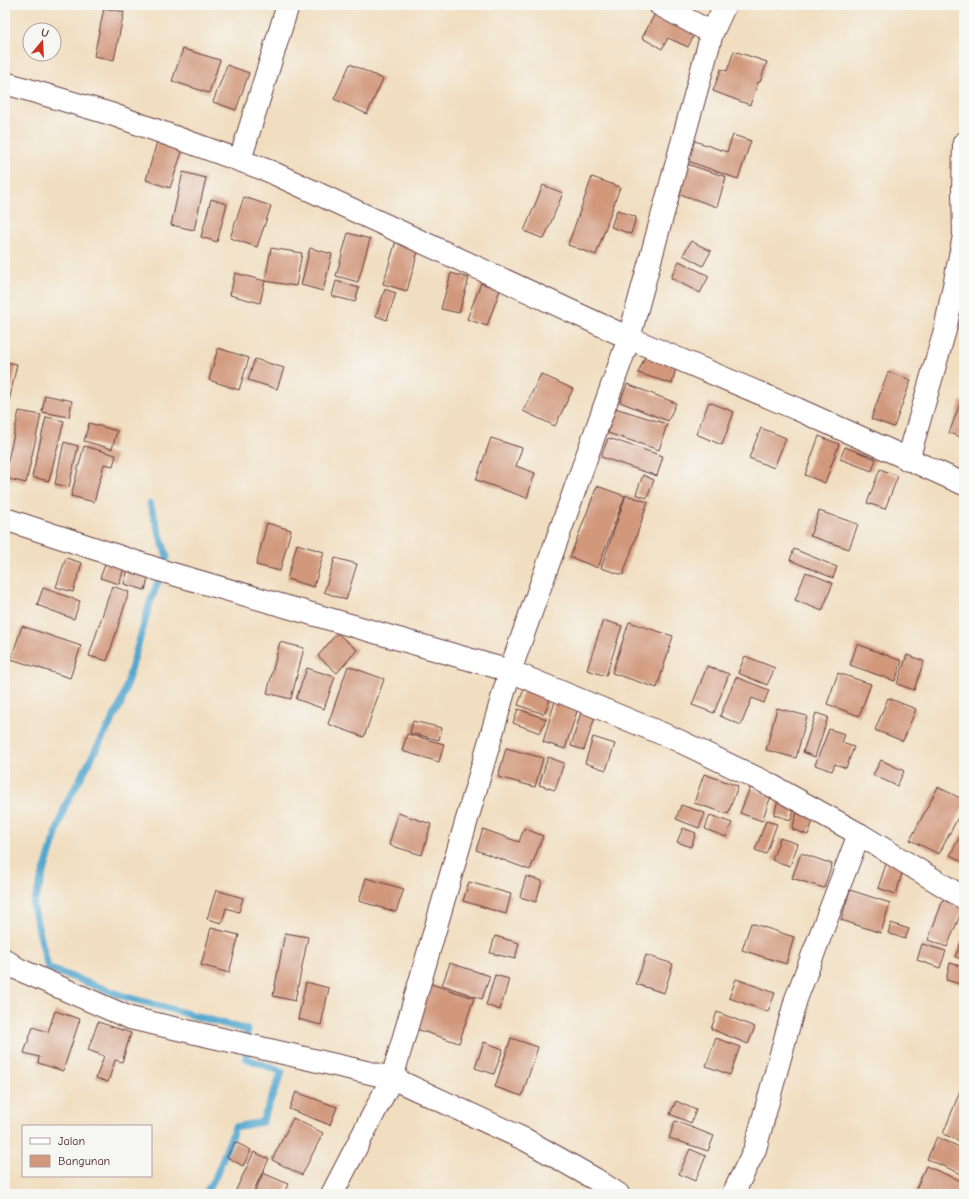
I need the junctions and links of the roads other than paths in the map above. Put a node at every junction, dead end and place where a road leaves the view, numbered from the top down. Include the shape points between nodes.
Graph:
1 (288, 5) edge
2 (660, 5) edge
3 (725, 5) edge
4 (712, 33) junction
5 (5, 83) edge
6 (964, 143) edge
7 (240, 160) junction
8 (629, 338) junction
9 (908, 460) junction
10 (964, 484) edge
11 (5, 519) edge
12 (510, 671) junction
13 (859, 834) junction
14 (964, 898) edge
15 (5, 960) edge
16 (392, 1078) junction
17 (332, 1194) edge
18 (618, 1194) edge
19 (733, 1194) edge

1 - 7 street
2 - 4 street
3 - 4 street
4 - 8 street
5 - 7 street via 111,114
6 - 9 street via 964,236 945,330
7 - 8 street via 269,171
8 - 9 street via 797,409
8 - 12 street
9 - 10 street
11 - 12 street via 161,571
12 - 13 street via 675,739 767,783
12 - 16 street
13 - 14 street
13 - 19 street via 796,999 755,1148
15 - 16 street via 18,969 130,1018
16 - 17 street
16 - 18 street via 526,1140

